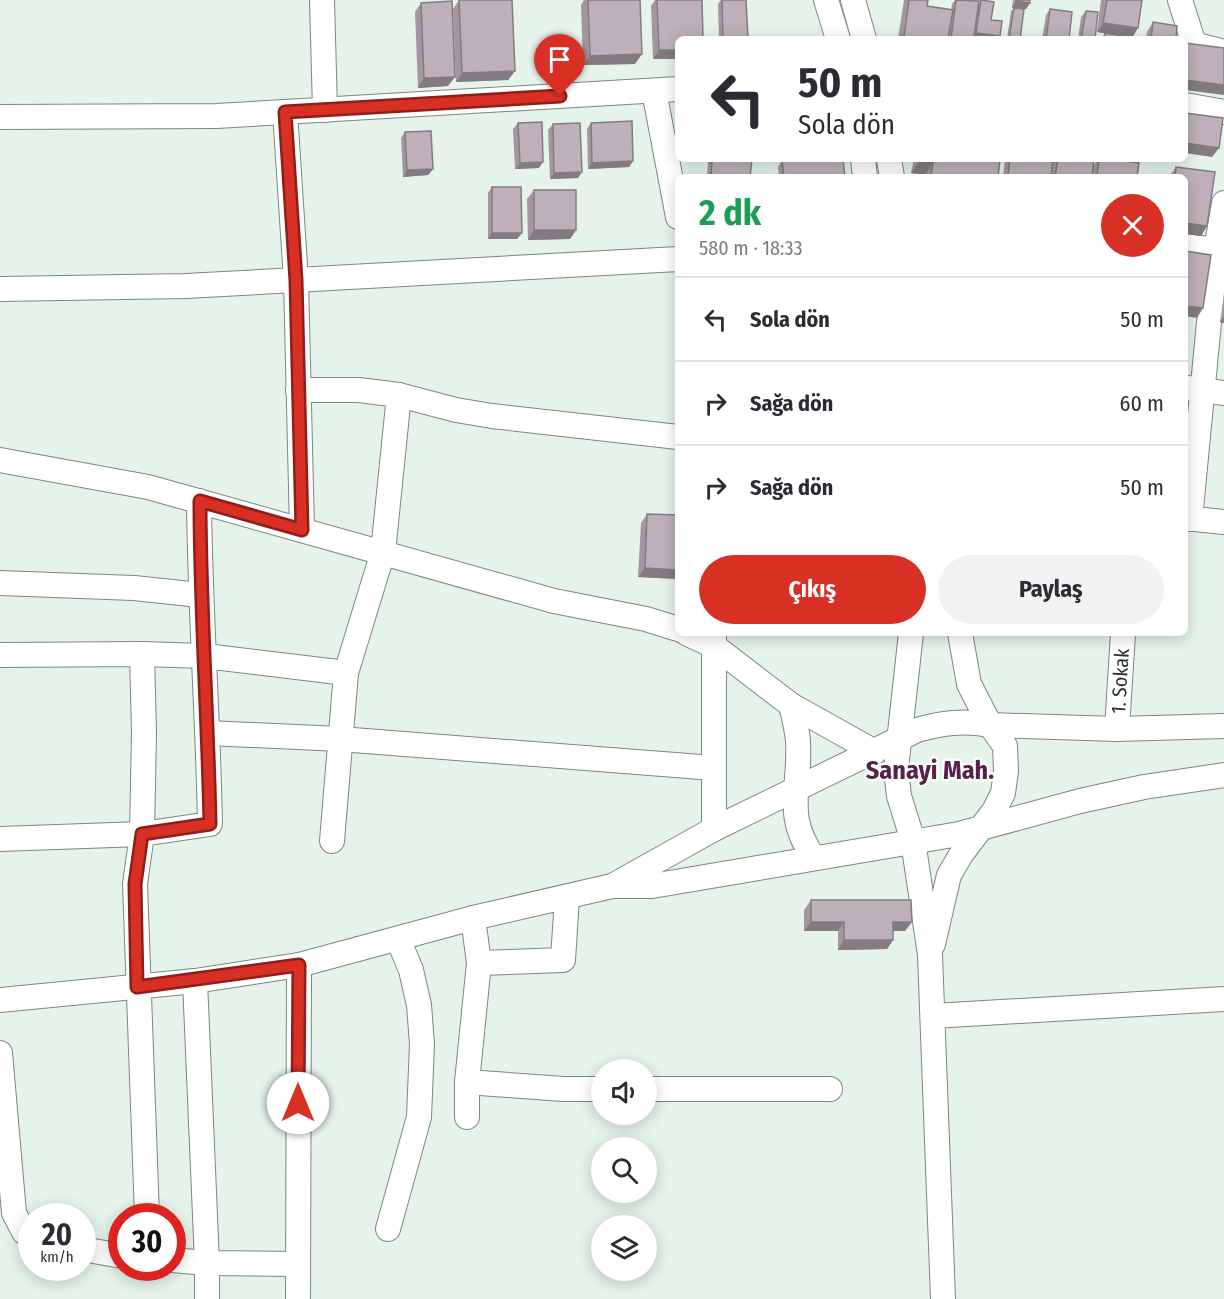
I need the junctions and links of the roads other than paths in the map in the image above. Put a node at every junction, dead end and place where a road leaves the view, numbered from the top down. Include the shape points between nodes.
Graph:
1 (322, 0) edge
2 (826, 0) edge
3 (853, 0) edge
4 (1180, 0) edge
5 (836, 36) edge
6 (863, 36) edge
7 (1224, 52) edge
8 (666, 90) edge
9 (1188, 106) edge
10 (324, 110) junction
11 (285, 112) junction
12 (1224, 112) edge
13 (0, 117) edge
14 (675, 185) edge
15 (1224, 203) edge
16 (1188, 246) edge
17 (1220, 250) edge
18 (675, 259) edge
19 (296, 280) junction
20 (0, 289) edge
21 (298, 390) junction
22 (1203, 390) edge
23 (399, 395) junction
24 (675, 437) edge
25 (0, 460) edge
26 (200, 501) junction
27 (1188, 511) edge
28 (1188, 519) edge
29 (1224, 522) edge
30 (302, 530) junction
31 (383, 552) junction
32 (0, 583) edge
33 (200, 595) junction
34 (675, 628) edge
35 (698, 636) edge
36 (911, 636) edge
37 (961, 636) edge
38 (1123, 636) edge
39 (714, 640) edge
40 (142, 654) junction
41 (0, 655) edge
42 (205, 656) junction
43 (346, 673) junction
44 (791, 705) junction
45 (990, 725) junction
46 (1224, 726) edge
47 (1117, 729) junction
48 (208, 734) junction
49 (340, 739) junction
50 (900, 740) junction
51 (875, 752) junction
52 (714, 768) junction
53 (1224, 775) edge
54 (795, 790) junction
55 (982, 827) junction
56 (714, 829) junction
57 (142, 834) junction
58 (0, 839) edge
59 (332, 841) dead end
60 (913, 841) junction
61 (814, 858) junction
62 (612, 886) junction
63 (567, 897) junction
64 (474, 918) junction
65 (398, 939) junction
66 (930, 956) junction
67 (478, 963) junction
68 (299, 965) junction
69 (195, 981) junction
70 (137, 987) junction
71 (1224, 999) edge
72 (0, 1000) edge
73 (933, 1016) junction
74 (0, 1053) edge
75 (468, 1082) junction
76 (591, 1089) edge
77 (657, 1089) edge
78 (830, 1089) dead end
79 (467, 1117) dead end
80 (146, 1203) edge
81 (18, 1221) edge
82 (387, 1229) dead end
83 (186, 1261) edge
84 (207, 1263) junction
85 (297, 1264) junction
86 (207, 1299) edge
87 (297, 1299) edge
88 (943, 1299) edge

1 - 10 street
2 - 5 street
3 - 6 street
4 - 7 street via 1194,44
8 - 10 street
8 - 14 street
9 - 12 street
10 - 11 street
11 - 13 street
11 - 19 street
15 - 17 street
16 - 17 street
17 - 22 street
18 - 19 street
19 - 20 street
19 - 21 street
21 - 23 street via 359,390
21 - 30 street
22 - 27 street
23 - 24 street via 492,416
23 - 31 street
25 - 26 street via 148,487
26 - 30 street
26 - 33 street
28 - 29 street
30 - 31 street
31 - 34 street via 554,601
31 - 43 street
32 - 33 street via 134,588
33 - 42 street
35 - 39 street
36 - 50 street
37 - 45 street via 969,684
38 - 47 street, 1. Sokak
39 - 44 street
39 - 52 street
40 - 41 street
40 - 42 street
40 - 57 street
42 - 43 street
42 - 48 street
43 - 49 street
44 - 51 street
44 - 54 street via 798,742
45 - 47 street
45 - 50 street via 969,721 941,723
45 - 55 street via 1005,746 1006,771 1003,793
46 - 47 street
48 - 49 street
48 - 57 street via 210,824
49 - 52 street
49 - 59 street
50 - 51 street
50 - 60 street via 896,769 899,796
51 - 54 street
52 - 56 street
53 - 55 street via 1134,789
54 - 56 street
54 - 61 street via 796,824
55 - 60 street
55 - 66 street via 950,875
56 - 62 street
57 - 58 street
57 - 70 street via 135,884
60 - 61 street
60 - 66 street
61 - 62 street via 652,886
62 - 63 street
63 - 64 street
63 - 67 street via 562,960
64 - 65 street
64 - 67 street
65 - 68 street
65 - 82 street via 419,1005 420,1107
66 - 73 street
67 - 75 street
68 - 69 street
68 - 85 street
69 - 70 street
69 - 84 street
70 - 72 street
70 - 80 street
71 - 73 street
73 - 88 street
74 - 81 street via 14,1213
75 - 76 street
75 - 79 street
77 - 78 street
83 - 84 street
84 - 85 street
84 - 86 street
85 - 87 street

